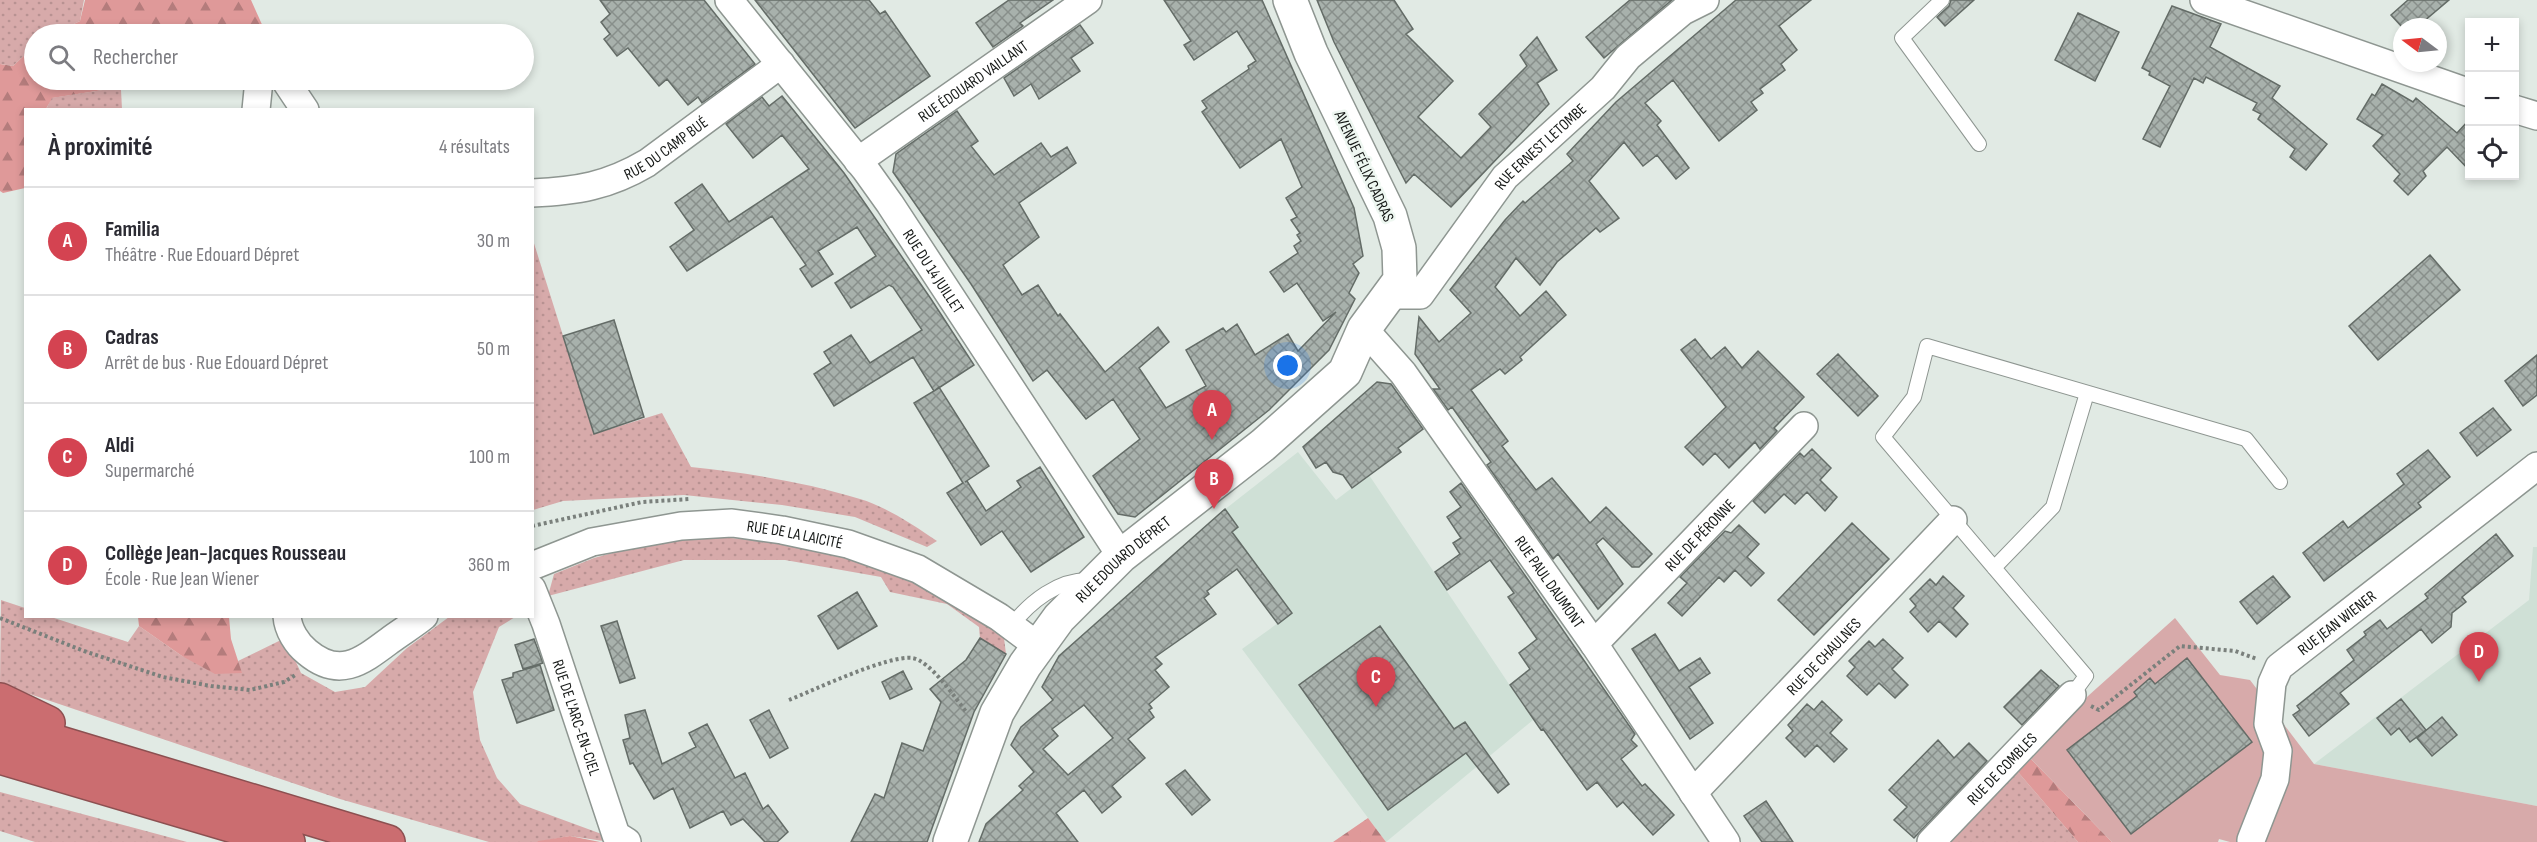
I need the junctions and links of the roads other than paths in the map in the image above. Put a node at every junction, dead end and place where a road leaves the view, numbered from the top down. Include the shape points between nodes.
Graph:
1 (729, 0) edge
2 (1088, 0) edge
3 (1290, 0) edge
4 (1705, 0) edge
5 (1942, 0) edge
6 (2204, 0) edge
7 (781, 64) junction
8 (258, 90) edge
9 (292, 90) edge
10 (2465, 92) edge
11 (256, 108) edge
12 (304, 108) edge
13 (2519, 111) edge
14 (2537, 116) edge
15 (1979, 144) dead end
16 (858, 161) junction
17 (534, 193) edge
18 (1390, 295) junction
19 (1364, 329) junction
20 (2087, 393) junction
21 (1804, 426) dead end
22 (2537, 466) edge
23 (2280, 482) dead end
24 (1953, 520) junction
25 (1121, 556) junction
26 (534, 565) edge
27 (1994, 568) junction
28 (1095, 580) junction
29 (534, 594) edge
30 (421, 618) edge
31 (287, 621) edge
32 (1011, 626) junction
33 (1594, 644) junction
34 (1038, 646) junction
35 (2072, 695) joint
36 (0, 700) edge
37 (0, 725) edge
38 (0, 757) edge
39 (127, 762) junction
40 (1693, 793) junction
41 (2251, 840) dead end
42 (288, 842) edge
43 (388, 842) edge
44 (627, 842) edge
45 (950, 842) edge
46 (1726, 842) edge
47 (1931, 842) edge

1 - 7 street, RUE DU 14 JUILLET
2 - 16 street, RUE ÉDOUARD VAILLANT
3 - 18 street, AVENUE FÉLIX CADRAS via 1311,53 1390,216 1399,248 1400,280
4 - 18 street, RUE ERNEST LETOMBE via 1683,11 1628,57 1603,88 1505,177 1420,295
5 - 15 lane via 1902,38
6 - 10 street
7 - 16 street, RUE DU 14 JUILLET
7 - 17 street, RUE DU CAMP BUÉ via 624,177 595,187
8 - 11 street
9 - 12 street
13 - 14 street
16 - 25 street, RUE DU 14 JUILLET via 1011,385
18 - 19 street, AVENUE FÉLIX CADRAS
19 - 25 street, RUE EDOUARD DÉPRET via 1345,372 1263,445
19 - 33 street, RUE PAUL DAUMONT via 1403,373
20 - 23 lane via 2246,439
20 - 24 lane via 1927,346 1914,396 1883,437
20 - 27 lane via 2054,507
21 - 33 street, RUE DE PÉRONNE
22 - 41 street, RUE JEAN WIENER via 2279,667 2272,683 2268,724 2278,751 2275,778
24 - 27 lane
24 - 40 street, RUE DE CHAULNES
25 - 28 street, RUE EDOUARD DÉPRET
26 - 32 street, RUE DE LA LAICITÉ via 592,542 627,534 732,523 848,544 918,569
27 - 35 lane via 2086,676
28 - 32 lane via 1064,582
28 - 34 street, RUE EDOUARD DÉPRET
29 - 44 street, RUE DE L'ARC-EN-CIEL via 616,835
30 - 31 street via 364,660 343,667 317,661 301,647
32 - 34 street, RUE DE LA LAICITÉ
33 - 40 street, RUE PAUL DAUMONT
34 - 45 street, RUE EDOUARD DÉPRET via 992,726
35 - 47 street, RUE DE COMBLES
36 - 39 highway
37 - 39 highway
38 - 42 highway
39 - 43 highway
40 - 46 street, RUE PAUL DAUMONT

